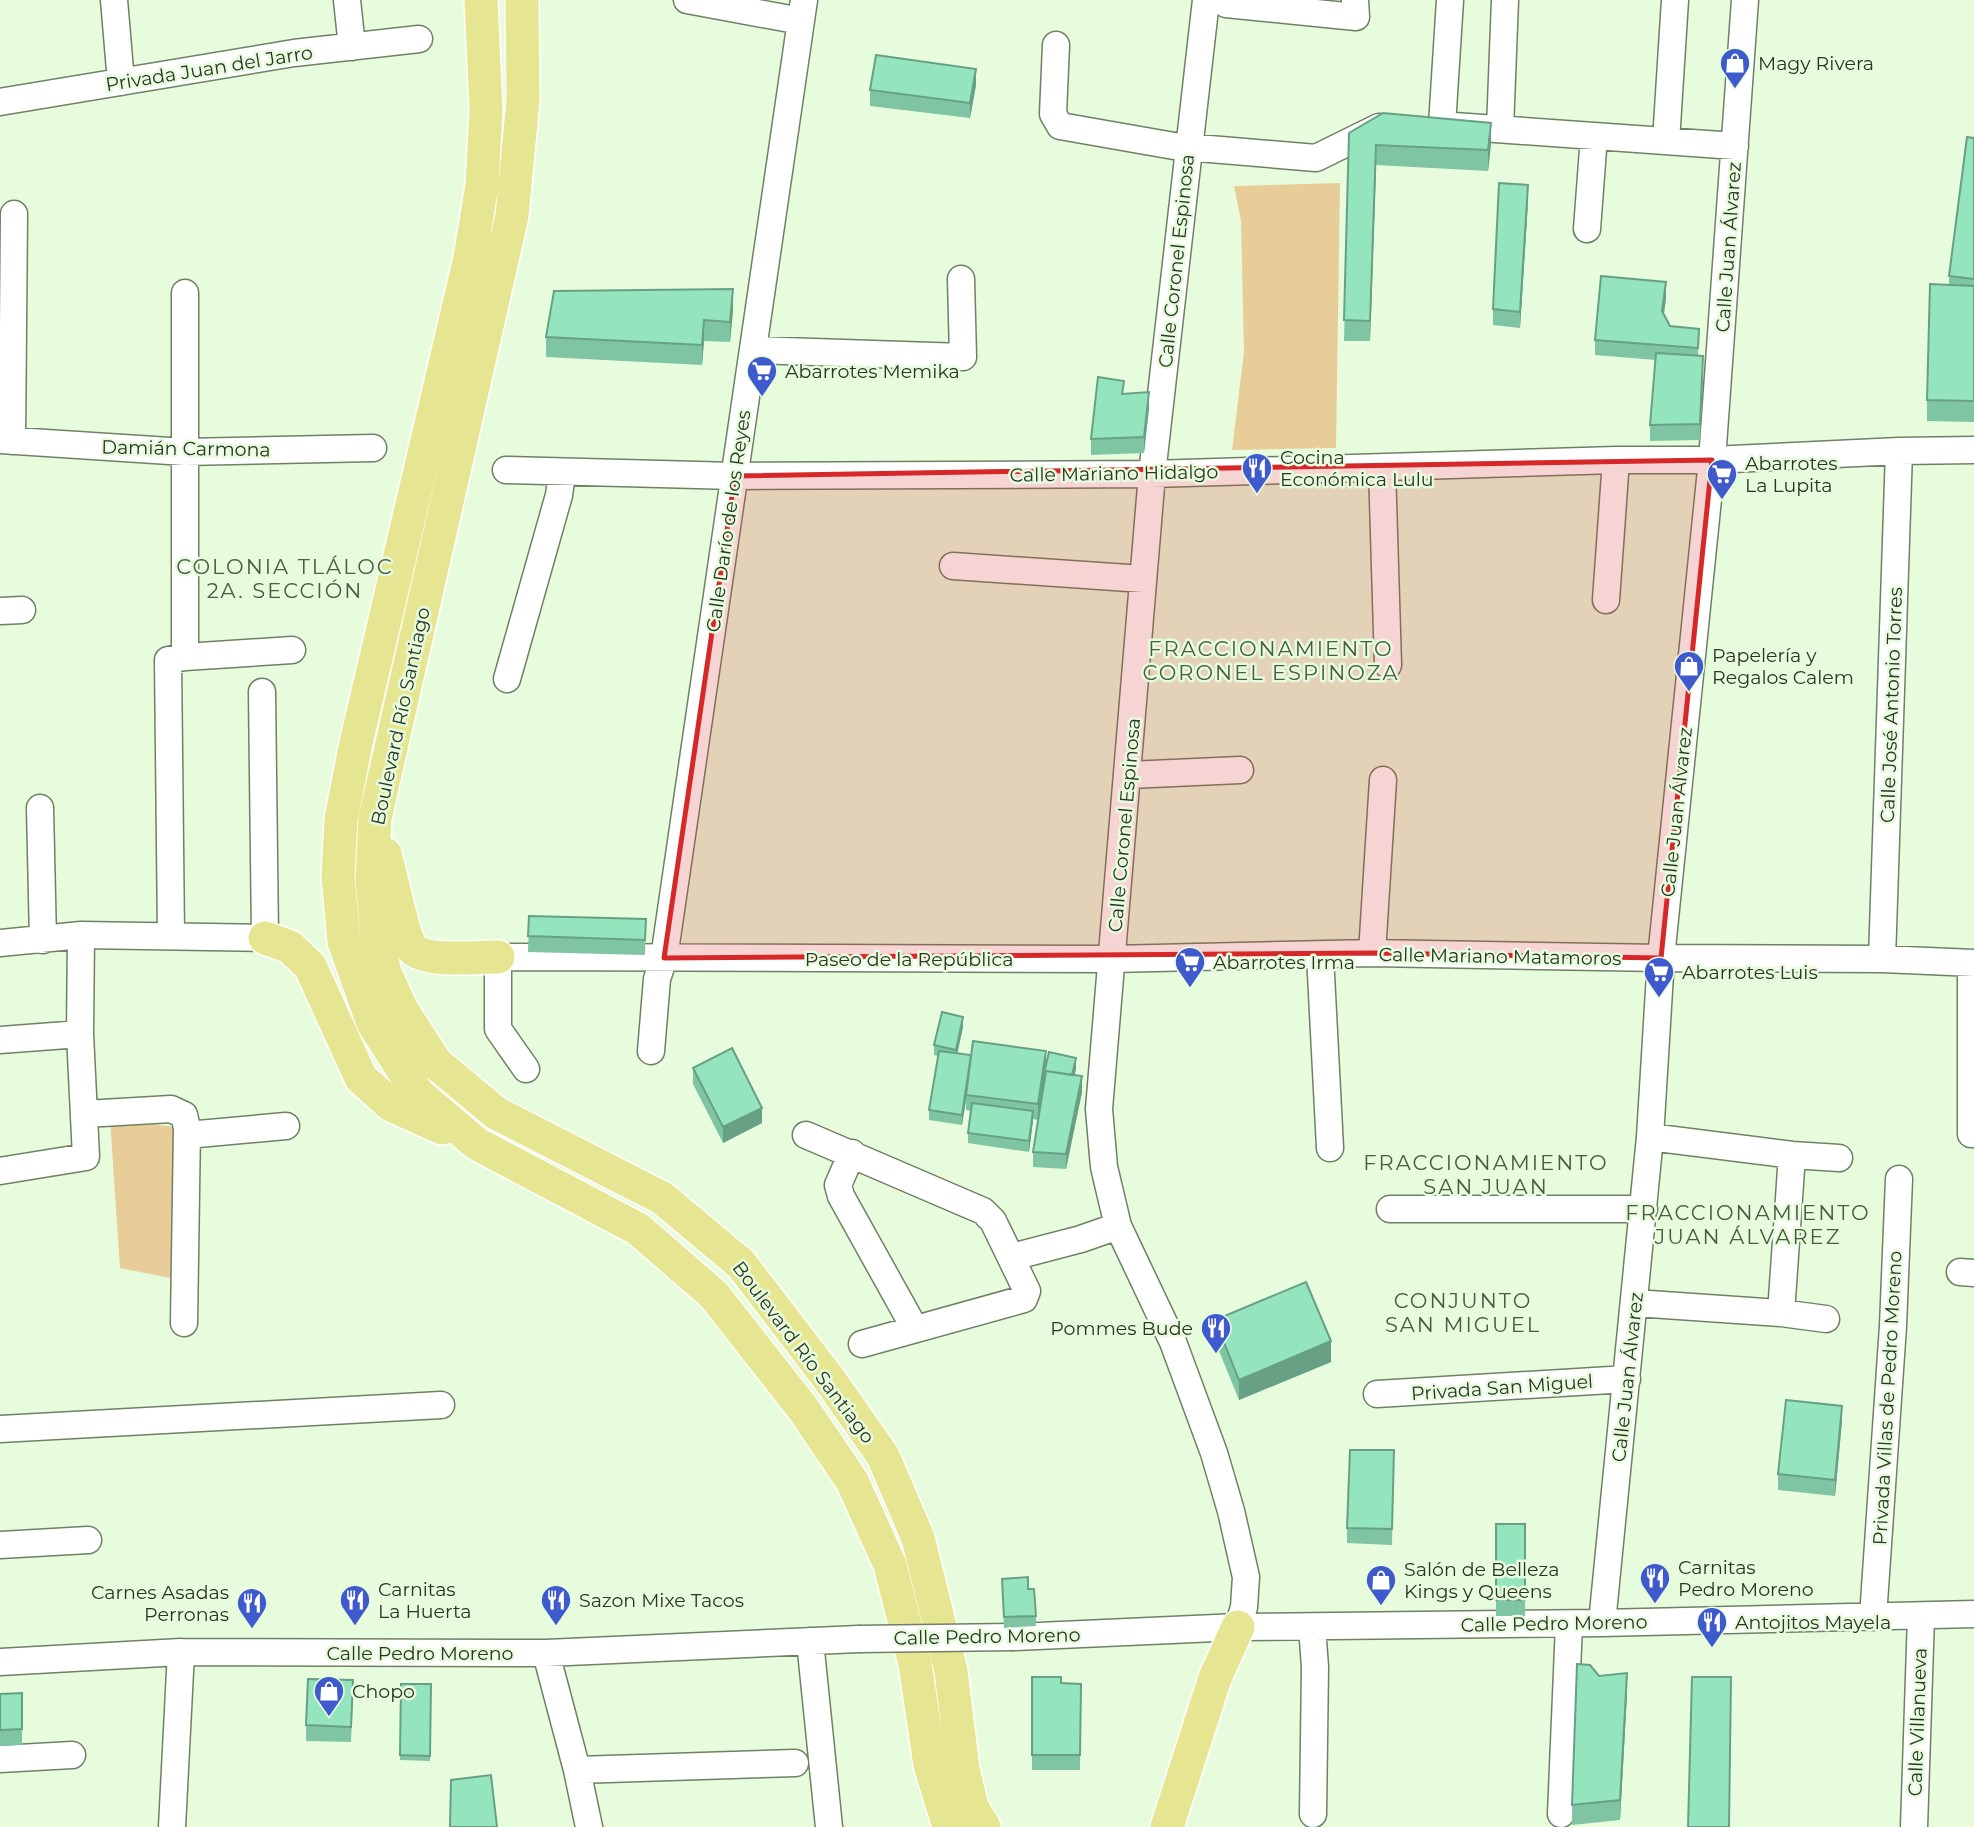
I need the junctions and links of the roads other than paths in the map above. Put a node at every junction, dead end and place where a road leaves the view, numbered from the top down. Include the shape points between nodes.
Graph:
1 (114, 0) edge
2 (347, 0) edge
3 (481, 0) edge
4 (522, 0) edge
5 (687, 0) edge
6 (1206, 0) edge
7 (1220, 0) edge
8 (1355, 0) edge
9 (1450, 0) edge
10 (1505, 0) edge
11 (1675, 0) edge
12 (1745, 0) edge
13 (803, 11) edge
14 (419, 39) dead end
15 (1056, 45) dead end
16 (352, 47) junction
17 (121, 82) junction
18 (0, 102) edge
19 (1421, 124) junction
20 (1500, 129) junction
21 (1594, 136) junction
22 (1666, 141) junction
23 (1735, 146) junction
24 (1188, 147) junction
25 (14, 214) dead end
26 (1587, 229) dead end
27 (961, 279) dead end
28 (185, 293) dead end
29 (753, 350) junction
30 (6, 440) edge
31 (373, 448) dead end
32 (1974, 450) edge
33 (1899, 451) junction
34 (185, 452) junction
35 (1616, 460) junction
36 (1712, 460) junction
37 (1382, 468) junction
38 (506, 470) dead end
39 (562, 473) junction
40 (1152, 474) junction
41 (735, 477) junction
42 (953, 566) dead end
43 (1143, 579) junction
44 (1606, 600) dead end
45 (292, 650) dead end
46 (185, 657) junction
47 (1388, 665) dead end
48 (507, 679) dead end
49 (262, 692) dead end
50 (1240, 770) dead end
51 (1129, 775) junction
52 (1384, 780) dead end
53 (40, 808) dead end
54 (375, 818) junction
55 (81, 935) junction
56 (172, 936) junction
57 (265, 938) junction
58 (43, 940) junction
59 (0, 943) edge
60 (1372, 953) junction
61 (1320, 955) junction
62 (498, 957) junction
63 (664, 958) junction
64 (1661, 958) junction
65 (1882, 958) junction
66 (1112, 959) junction
67 (1972, 963) edge
68 (80, 1034) junction
69 (0, 1040) edge
70 (651, 1051) dead end
71 (526, 1069) dead end
72 (85, 1114) junction
73 (286, 1126) dead end
74 (1974, 1134) edge
75 (187, 1135) junction
76 (806, 1135) dead end
77 (1650, 1137) junction
78 (477, 1144) junction
79 (1329, 1148) dead end
80 (852, 1153) junction
81 (1792, 1155) junction
82 (1839, 1158) dead end
83 (0, 1171) edge
84 (1899, 1179) dead end
85 (1390, 1209) dead end
86 (1644, 1209) junction
87 (1121, 1233) junction
88 (1017, 1266) junction
89 (1635, 1303) junction
90 (1781, 1313) junction
91 (1826, 1319) dead end
92 (184, 1323) dead end
93 (915, 1329) junction
94 (862, 1344) dead end
95 (1627, 1379) junction
96 (1377, 1394) dead end
97 (441, 1405) dead end
98 (0, 1429) edge
99 (88, 1540) dead end
100 (0, 1545) edge
101 (1974, 1614) edge
102 (1921, 1616) junction
103 (1873, 1617) junction
104 (1602, 1623) junction
105 (1569, 1624) junction
106 (1238, 1627) junction
107 (1311, 1627) junction
108 (810, 1641) junction
109 (181, 1652) junction
110 (547, 1653) junction
111 (0, 1662) edge
112 (72, 1755) dead end
113 (0, 1759) edge
114 (795, 1763) dead end
115 (577, 1770) junction
116 (1313, 1814) dead end
117 (1561, 1814) dead end
118 (172, 1827) edge
119 (589, 1827) edge
120 (829, 1827) edge
121 (949, 1827) edge
122 (984, 1827) edge
123 (1167, 1827) edge
124 (1913, 1827) edge

1 - 17 street
2 - 16 street
3 - 78 main road, Boulevard Río Santiago via 486,109 482,185 470,258 356,743 341,819 338,876 344,942 373,1023 418,1094
4 - 54 main road, Boulevard Río Santiago via 523,100 512,216
5 - 13 street
6 - 24 street, Calle Coronel Espinosa
7 - 8 street via 1356,17
9 - 19 street
10 - 20 street
11 - 22 street
12 - 23 street, Calle Juan Álvarez
13 - 29 street, Calle Darío de los Reyes
14 - 16 street, Privada Juan del Jarro
15 - 24 street via 1053,114 1060,127
16 - 17 street, Privada Juan del Jarro
17 - 18 street, Privada Juan del Jarro
19 - 20 street
19 - 24 street via 1391,122 1316,158
20 - 21 street
21 - 22 street
21 - 26 street
22 - 23 street
23 - 36 street, Calle Juan Álvarez
24 - 40 street, Calle Coronel Espinosa
25 - 30 street
27 - 29 street via 963,356
28 - 34 street
29 - 41 street, Calle Darío de los Reyes
30 - 34 street, Damián Carmona
31 - 34 street, Damián Carmona
32 - 33 street, Calle Mariano Hidalgo
33 - 36 street, Calle Mariano Hidalgo
33 - 65 street, Calle José Antonio Torres
34 - 46 street
35 - 36 street, Calle Mariano Hidalgo
35 - 37 street, Calle Mariano Hidalgo
35 - 44 street
36 - 64 street, Calle Juan Álvarez
37 - 40 street, Calle Mariano Hidalgo
37 - 47 street
38 - 39 street, Calle Mariano Hidalgo
39 - 41 street, Calle Mariano Hidalgo
39 - 48 street
40 - 41 street, Calle Mariano Hidalgo
40 - 43 street, Calle Coronel Espinosa
41 - 63 street, Calle Darío de los Reyes
42 - 43 street
43 - 51 street, Calle Coronel Espinosa
45 - 46 street
46 - 56 street via 168,660
49 - 57 street
50 - 51 street
51 - 66 street, Calle Coronel Espinosa
52 - 60 street
53 - 58 street
54 - 62 main road via 411,948 439,957
54 - 122 main road, Boulevard Río Santiago via 372,878 385,973 436,1063 496,1113 662,1198 741,1264 883,1456 918,1538 951,1671 972,1807
55 - 56 street
55 - 58 street
55 - 68 street
56 - 57 street
57 - 78 main road via 290,947 310,966 361,1077 391,1105
58 - 59 street
60 - 61 street, Calle Mariano Matamoros
60 - 64 street, Calle Mariano Matamoros
61 - 66 street, Paseo de la República
61 - 79 street
62 - 63 street, Paseo de la República
62 - 71 street via 498,1030
63 - 66 street, Paseo de la República
63 - 70 street, Calle Darío de los Reyes via 657,979
64 - 65 street, Calle Mariano Matamoros
64 - 77 street, Calle Juan Álvarez
65 - 67 street, Calle Mariano Matamoros
66 - 87 street, Calle Coronel Espinosa via 1099,1109 1104,1167
67 - 74 street
68 - 69 street
68 - 72 street
72 - 75 street via 171,1109 184,1115
72 - 83 street via 86,1157
73 - 75 street
75 - 92 street
76 - 80 street
77 - 81 street
77 - 86 street, Calle Juan Álvarez
78 - 121 main road, Boulevard Río Santiago via 638,1229 714,1294 804,1410 852,1481 890,1565 915,1664 930,1765
80 - 88 street via 983,1211
80 - 93 street via 838,1185 841,1196
81 - 82 street
81 - 90 street
84 - 103 street, Privada Villas de Pedro Moreno
85 - 86 street
86 - 89 street, Calle Juan Álvarez
87 - 88 street
87 - 106 street, Calle Coronel Espinosa via 1173,1342 1214,1453 1246,1577
88 - 93 street via 1027,1291 1024,1299
89 - 90 street
89 - 95 street, Calle Juan Álvarez
90 - 91 street
93 - 94 street
95 - 96 street, Privada San Miguel
95 - 104 street, Calle Juan Álvarez
97 - 98 street
99 - 100 street
101 - 102 street, Calle Pedro Moreno
102 - 103 street, Calle Pedro Moreno
102 - 124 street, Calle Villanueva
103 - 104 street, Calle Pedro Moreno
104 - 105 street, Calle Pedro Moreno
105 - 107 street, Calle Pedro Moreno
105 - 117 street
106 - 107 street, Calle Pedro Moreno
106 - 108 street, Calle Pedro Moreno, bridge
106 - 123 main road via 1215,1678
107 - 116 street via 1315,1667
108 - 110 street, Calle Pedro Moreno
108 - 120 street
109 - 110 street, Calle Pedro Moreno
109 - 111 street, Calle Pedro Moreno
109 - 118 street
110 - 115 street
112 - 113 street
114 - 115 street
115 - 119 street

